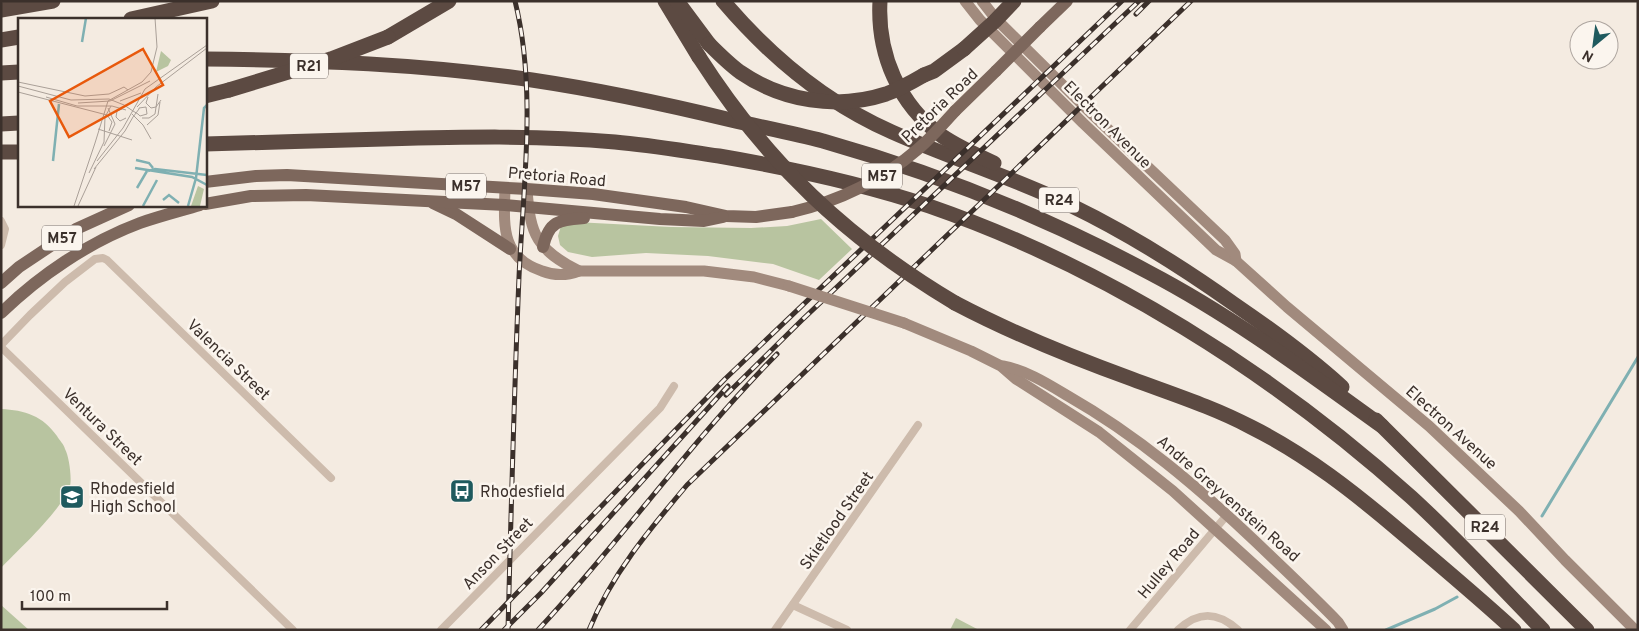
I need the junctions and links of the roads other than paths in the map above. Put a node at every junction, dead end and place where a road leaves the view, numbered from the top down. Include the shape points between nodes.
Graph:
1 (53, 1) edge
2 (212, 1) edge
3 (449, 1) edge
4 (665, 1) edge
5 (677, 1) edge
6 (722, 1) edge
7 (880, 1) edge
8 (965, 1) edge
9 (982, 1) edge
10 (1014, 1) edge
11 (1067, 1) edge
12 (1, 10) edge
13 (136, 18) edge
14 (18, 37) edge
15 (1, 40) edge
16 (206, 59) edge
17 (18, 72) edge
18 (1, 73) edge
19 (206, 96) edge
20 (18, 123) edge
21 (1, 124) edge
22 (206, 144) edge
23 (1, 152) edge
24 (18, 152) edge
25 (206, 182) edge
26 (505, 188) junction
27 (527, 189) junction
28 (425, 200) junction
29 (206, 204) edge
30 (505, 205) junction
31 (127, 206) edge
32 (197, 206) edge
33 (528, 208) junction
34 (612, 215) junction
35 (726, 216) junction
36 (2, 222) edge
37 (1119, 230) junction
38 (1, 245) edge
39 (543, 247) junction
40 (510, 249) junction
41 (1236, 261) junction
42 (579, 272) junction
43 (1, 283) edge
44 (1, 313) edge
45 (1, 346) edge
46 (1001, 366) junction
47 (674, 386) dead end
48 (918, 425) dead end
49 (1382, 426) junction
50 (332, 478) dead end
51 (1227, 515) junction
52 (1215, 529) junction
53 (793, 605) junction
54 (293, 630) edge
55 (441, 630) edge
56 (775, 630) edge
57 (847, 630) edge
58 (1130, 630) edge
59 (1178, 630) edge
60 (1238, 630) edge
61 (1326, 630) edge
62 (1343, 630) edge
63 (1514, 630) edge
64 (1542, 630) edge
65 (1587, 630) edge
66 (1635, 630) edge

1 - 12 highway
2 - 13 highway
3 - 19 highway, R21, bridge via 388,37 331,59
4 - 63 highway, bridge via 720,90 770,153 816,201 892,263 954,303 996,325 1213,409 1280,443 1368,504
5 - 10 highway, bridge via 709,44 728,63 753,80 801,98 834,102 867,99 934,71 964,49
6 - 37 highway, R24 via 784,62 833,100 891,132 1054,198
7 - 37 highway via 880,24 890,70 908,103 923,120 957,146 1062,195
8 - 41 main road, Electron Avenue via 992,32 1216,250
9 - 41 main road, Electron Avenue via 996,19 1092,114 1225,240
11 - 35 main road, Pretoria Road / M57, bridge via 919,148 879,178 828,202 792,212 756,217
14 - 15 highway
16 - 49 highway via 357,63 532,80 654,102 821,141 876,158 1019,210 1154,274 1293,361
17 - 18 highway
20 - 21 highway
22 - 64 highway via 474,136 613,142 655,146 827,177 928,206 1096,278 1232,359 1343,439 1413,499
23 - 24 highway
25 - 26 main road, Pretoria Road / M57 via 287,175
26 - 27 main road, Pretoria Road / M57
26 - 30 main road
27 - 33 main road, Andre Greyvenstein Road
27 - 35 main road, Pretoria Road / M57 via 661,203
28 - 29 main road, Pretoria Road / M57 via 276,195
28 - 30 main road, Pretoria Road / M57
28 - 40 main road via 456,214
30 - 33 main road, Pretoria Road / M57
30 - 40 main road via 505,232
31 - 43 main road, M57 via 76,229
32 - 44 main road, M57 via 139,224 94,245 34,284
33 - 34 main road, Pretoria Road / M57
33 - 39 main road, Andre Greyvenstein Road via 530,222
34 - 35 main road, Pretoria Road / M57 via 704,221
34 - 39 main road via 558,222 549,229
36 - 38 street via 5,235
37 - 49 highway, R24 via 1196,276 1310,358
39 - 42 main road, Andre Greyvenstein Road via 548,254
40 - 42 main road, Andre Greyvenstein Road via 527,265 546,272 562,275
41 - 66 main road, Electron Avenue via 1466,460
42 - 46 main road, Andre Greyvenstein Road, bridge via 704,271 754,277 904,323
45 - 50 street, Valencia Street via 65,282 95,259 107,260
45 - 54 street, Ventura Street
46 - 51 main road, Andre Greyvenstein Road via 1038,379 1125,432 1184,476
46 - 52 main road, Andre Greyvenstein Road via 1139,462
47 - 55 street, Anson Street via 660,408
48 - 53 street, Skietlood Street
49 - 65 highway, R24
51 - 52 street, Hulley Road
51 - 62 main road, Andre Greyvenstein Road
52 - 58 street, Hulley Road
52 - 61 main road, Andre Greyvenstein Road
53 - 56 street, Skietlood Street
53 - 57 street
59 - 60 street via 1190,619 1204,615 1227,621

